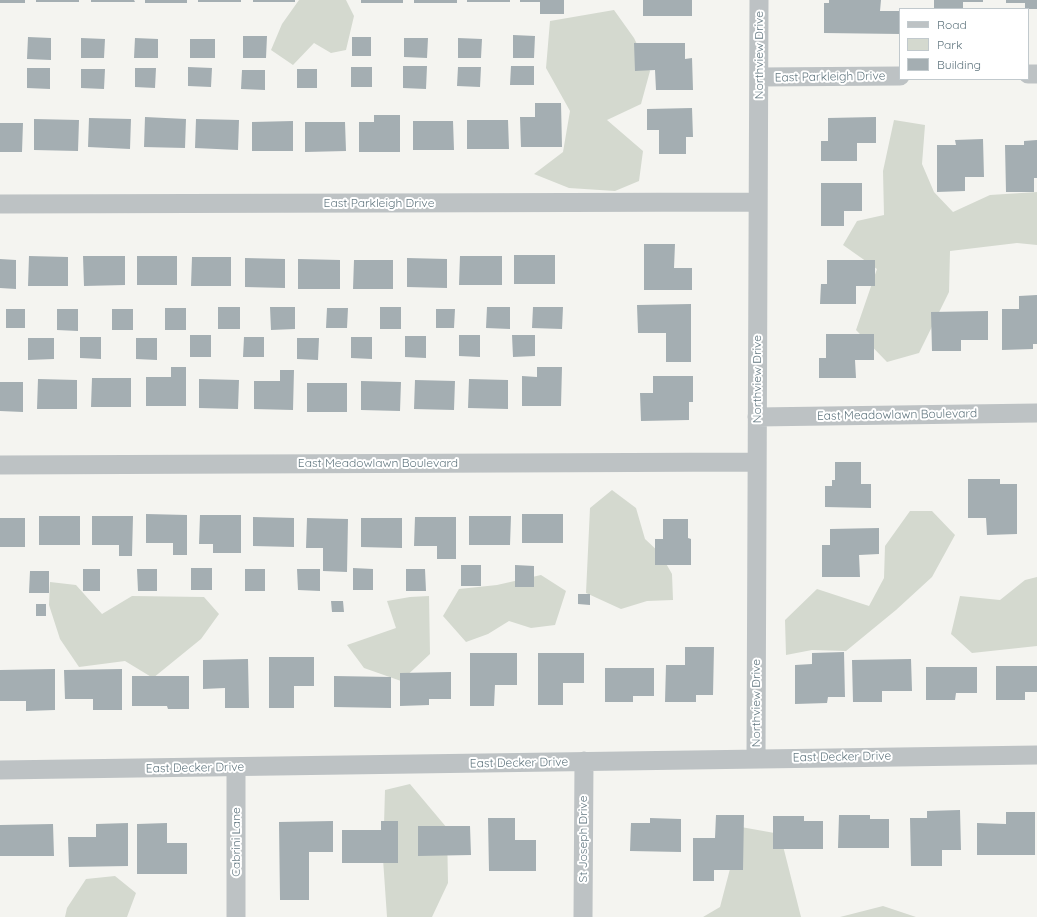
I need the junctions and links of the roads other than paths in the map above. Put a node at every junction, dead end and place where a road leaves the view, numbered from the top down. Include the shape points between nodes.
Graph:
1 (759, 0) edge
2 (899, 76) edge
3 (760, 78) junction
4 (757, 202) junction
5 (0, 204) edge
6 (1037, 413) edge
7 (757, 418) junction
8 (756, 462) junction
9 (0, 465) edge
10 (1037, 755) edge
11 (756, 758) junction
12 (584, 761) junction
13 (236, 767) junction
14 (0, 770) edge
15 (236, 917) edge
16 (583, 917) edge

1 - 3 street, Northview Drive
2 - 3 street, East Parkleigh Drive
3 - 4 street, Northview Drive
4 - 5 street, East Parkleigh Drive
4 - 7 street, Northview Drive
6 - 7 street, East Meadowlawn Boulevard
7 - 8 street, Northview Drive
8 - 9 street, East Meadowlawn Boulevard
8 - 11 street, Northview Drive
10 - 11 street, East Decker Drive
11 - 12 street, East Decker Drive
12 - 13 street, East Decker Drive
12 - 16 street, St Joseph Drive
13 - 14 street, East Decker Drive
13 - 15 street, Cabrini Lane

